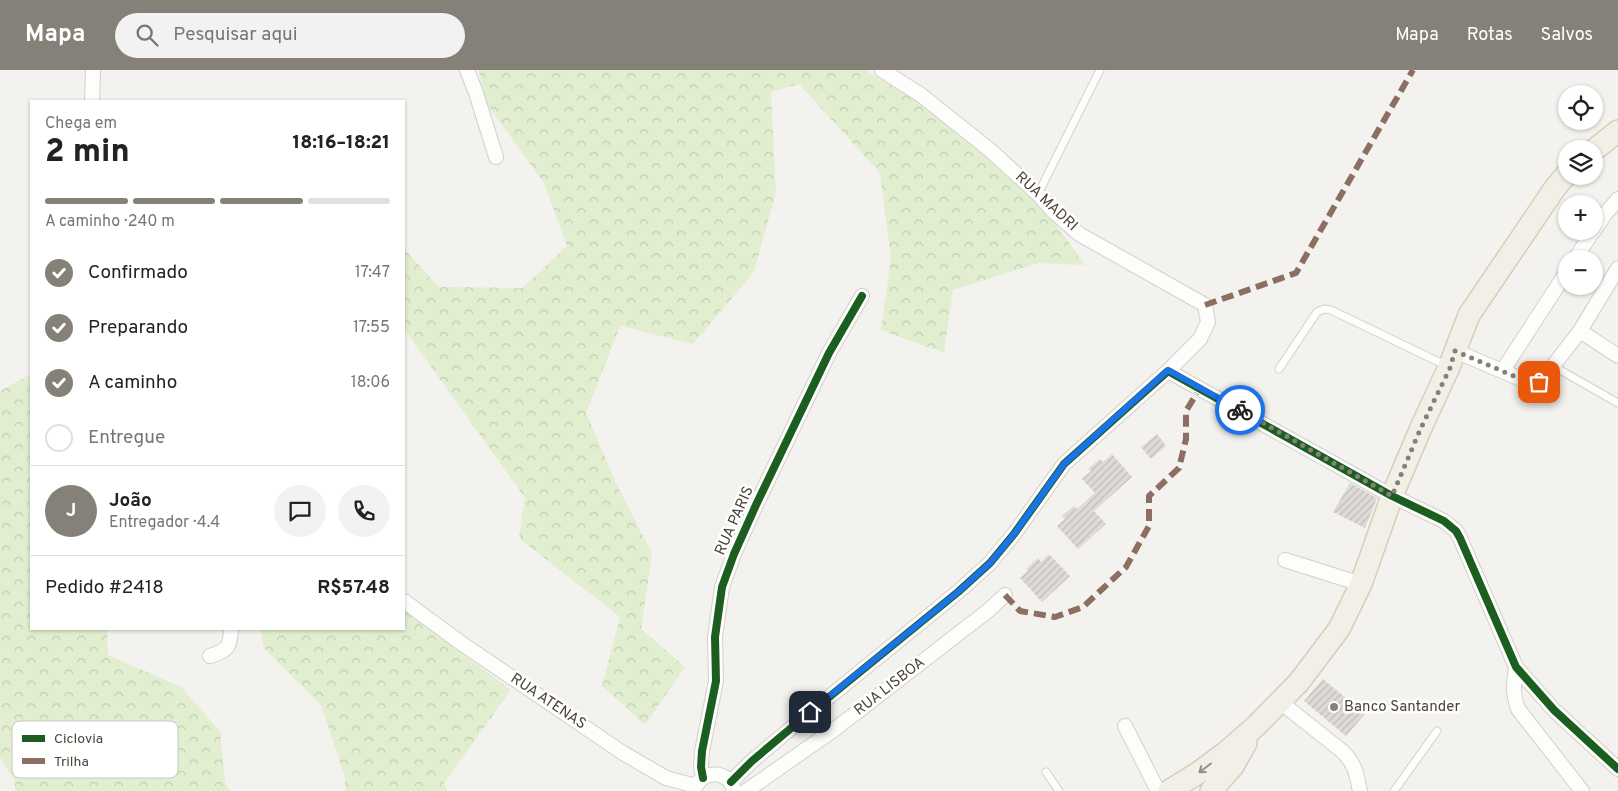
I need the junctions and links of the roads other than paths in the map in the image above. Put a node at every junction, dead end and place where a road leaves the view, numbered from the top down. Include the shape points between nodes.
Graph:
1 (93, 70) edge
2 (467, 70) edge
3 (882, 70) edge
4 (1100, 70) edge
5 (92, 100) edge
6 (1618, 131) edge
7 (1603, 143) edge
8 (496, 158) dead end
9 (1558, 184) edge
10 (1038, 194) junction
11 (1618, 199) edge
12 (1603, 217) edge
13 (1618, 268) edge
14 (1558, 285) edge
15 (862, 296) dead end
16 (1580, 330) junction
17 (1618, 356) edge
18 (1452, 359) junction
19 (1553, 366) junction
20 (1280, 369) dead end
21 (1168, 370) junction
22 (1503, 370) junction
23 (1618, 403) edge
24 (1392, 496) junction
25 (1285, 560) dead end
26 (1362, 584) junction
27 (1005, 595) dead end
28 (405, 602) edge
29 (230, 630) edge
30 (210, 656) dead end
31 (1516, 667) junction
32 (1279, 701) junction
33 (1125, 726) dead end
34 (1256, 726) junction
35 (1436, 731) dead end
36 (1618, 769) edge
37 (1046, 772) dead end
38 (698, 785) edge
39 (732, 787) edge
40 (746, 791) edge
41 (1059, 791) edge
42 (1158, 791) edge
43 (1170, 791) edge
44 (1211, 791) edge
45 (1360, 791) edge
46 (1394, 791) edge
47 (1582, 791) edge

1 - 5 street
2 - 8 street
3 - 10 street, RUA MADRI via 929,101
4 - 10 lane
6 - 7 main road
9 - 18 main road via 1469,315
10 - 21 street, RUA MADRI via 1079,234 1205,305 1208,322 1200,339
11 - 12 street
13 - 16 street
14 - 22 street
15 - 38 street, RUA PARIS via 828,353 734,554 722,587 715,637 716,681
16 - 17 street
16 - 19 street
18 - 20 lane via 1324,309 1317,312
18 - 22 street
18 - 24 main road
19 - 22 street via 1536,384
19 - 23 lane
21 - 24 street
21 - 39 street, RUA LISBOA via 1064,464 990,563 752,761
24 - 26 main road
24 - 31 street via 1444,521 1456,532
25 - 26 street
26 - 32 main road via 1339,629 1299,682
27 - 40 street, RUA LISBOA via 835,729
28 - 38 street, RUA ATENAS via 623,753 666,778
29 - 30 street via 228,648
31 - 36 street via 1554,710
31 - 47 street via 1513,687 1518,709
32 - 34 main road
32 - 45 street via 1342,750 1356,769
33 - 42 street
34 -> 43 main road via 1218,758
34 - 44 main road via 1233,766
35 - 46 lane
37 - 41 lane
38 - 39 street, RUA ATENAS via 710,775 717,774 725,777

